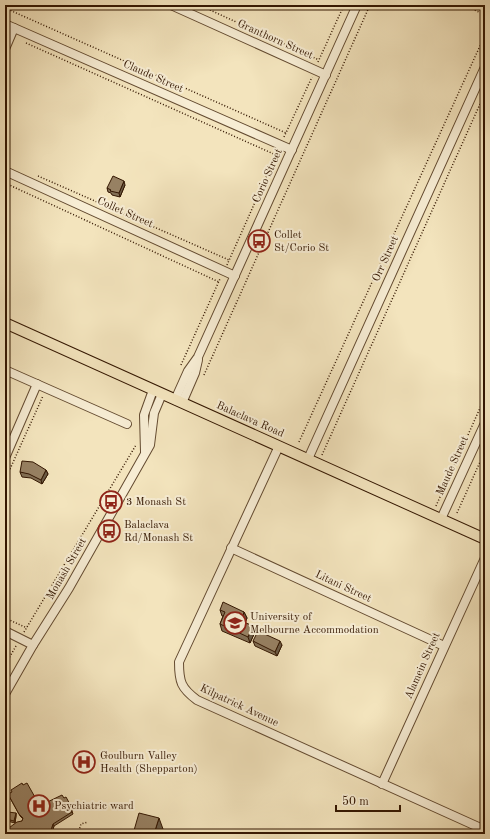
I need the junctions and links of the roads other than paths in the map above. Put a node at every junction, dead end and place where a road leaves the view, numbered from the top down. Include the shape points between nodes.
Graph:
1 (171, 5) edge
2 (357, 5) edge
3 (5, 24) edge
4 (14, 28) junction
5 (5, 49) edge
6 (485, 67) edge
7 (326, 75) junction
8 (292, 150) junction
9 (5, 171) edge
10 (235, 276) junction
11 (5, 323) edge
12 (5, 370) edge
13 (37, 384) junction
14 (157, 392) junction
15 (179, 402) junction
16 (485, 423) edge
17 (127, 424) dead end
18 (279, 446) junction
19 (5, 458) edge
20 (308, 459) junction
21 (441, 519) junction
22 (485, 539) edge
23 (231, 548) junction
24 (485, 558) edge
25 (5, 631) edge
26 (33, 645) junction
27 (444, 646) junction
28 (5, 694) edge
29 (382, 784) junction
30 (485, 830) edge

1 - 7 street, Granthorn Street
2 - 7 street, Corio Street
3 - 4 street, Claude Street
4 - 5 street
4 - 8 street, Claude Street
6 - 20 street, Orr Street
7 - 8 street, Corio Street
8 - 10 street, Corio Street
9 - 10 street, Collet Street
10 - 15 street, Corio Street via 198,357 188,370
11 - 14 main road, Balaclava Road
12 - 13 street
13 - 17 street
13 - 19 street
14 - 15 main road, Balaclava Road
14 - 26 street, Monash Street via 150,445 69,588
15 - 18 main road, Balaclava Road
16 - 21 street, Maude Street
18 - 20 main road, Balaclava Road
18 - 23 street, Kilpatrick Avenue
20 - 21 main road, Balaclava Road
21 - 22 main road, Balaclava Road
23 - 27 street, Litani Street
23 - 29 street, Kilpatrick Avenue via 180,662 179,678 186,691 197,700
24 - 27 street, Alamein Street
25 - 26 street
26 - 28 street, Monash Street
27 - 29 street, Alamein Street
29 - 30 street, Kilpatrick Avenue

